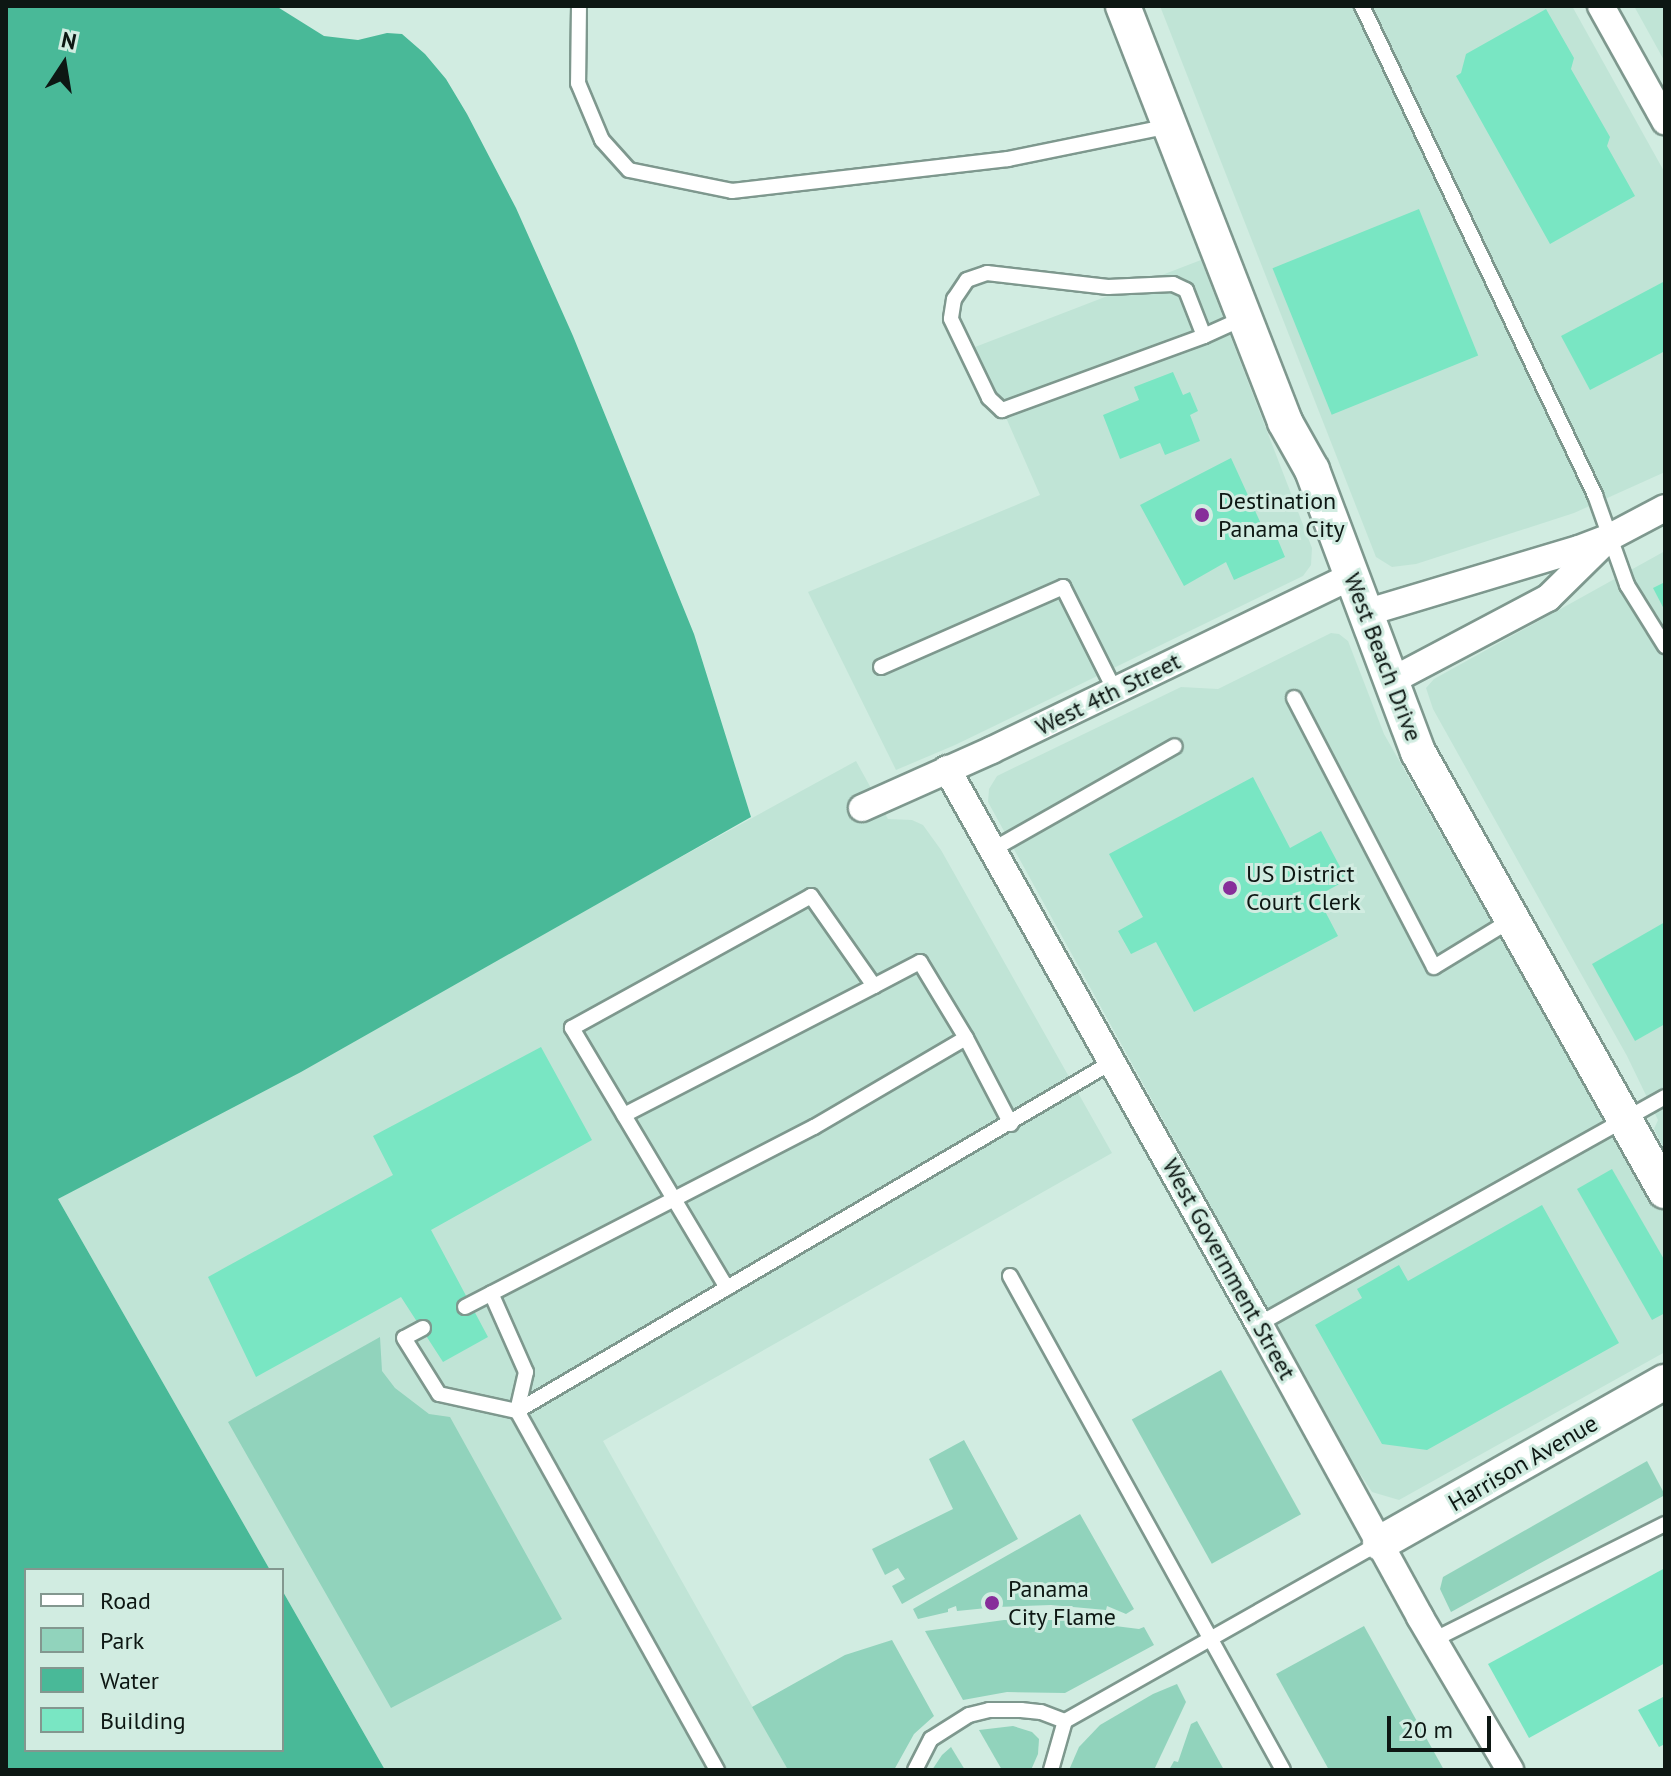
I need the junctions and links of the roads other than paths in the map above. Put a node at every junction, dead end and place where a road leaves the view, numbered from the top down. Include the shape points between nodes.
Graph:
1 (579, 6) edge
2 (1123, 6) edge
3 (1362, 6) edge
4 (1601, 6) edge
5 (1665, 121) edge
6 (1170, 126) junction
7 (1244, 318) junction
8 (1204, 336) junction
9 (1665, 508) edge
10 (1610, 537) junction
11 (1352, 576) junction
12 (1365, 613) junction
13 (1665, 646) edge
14 (881, 667) dead end
15 (1391, 681) junction
16 (1115, 691) junction
17 (1294, 698) dead end
18 (1175, 746) dead end
19 (947, 769) junction
20 (862, 808) dead end
21 (992, 850) junction
22 (1511, 920) junction
23 (874, 986) junction
24 (966, 1038) junction
25 (1112, 1062) junction
26 (1665, 1097) edge
27 (624, 1115) junction
28 (1625, 1120) junction
29 (1011, 1124) junction
30 (1665, 1191) edge
31 (674, 1199) junction
32 (1010, 1276) dead end
33 (727, 1288) junction
34 (491, 1293) junction
35 (465, 1307) dead end
36 (1259, 1324) junction
37 (423, 1328) dead end
38 (1665, 1382) edge
39 (517, 1411) junction
40 (1665, 1524) edge
41 (1380, 1543) junction
42 (1209, 1638) junction
43 (1433, 1640) junction
44 (1065, 1721) junction
45 (717, 1770) edge
46 (915, 1770) edge
47 (1051, 1770) edge
48 (1283, 1770) edge
49 (1510, 1770) edge

1 - 6 lane via 578,83 602,140 629,170 732,191 1008,159
2 - 6 street, West Beach Drive
3 - 10 lane via 1595,495
4 - 5 street
6 - 7 street, West Beach Drive
7 - 8 lane
7 - 11 street, West Beach Drive via 1285,422 1312,470
8 - 8 lane via 1002,410 989,398 951,319 954,299 967,280 987,273 1108,287 1173,284 1186,290
9 - 10 street
10 - 12 street
10 - 13 lane via 1627,585
10 - 15 street via 1548,598
11 - 12 street, West Beach Drive
11 - 16 street, West 4th Street
12 - 15 street, West Beach Drive
14 - 16 lane via 1063,587
15 - 22 street, West Beach Drive via 1418,752
16 - 19 street, West 4th Street
17 - 22 lane via 1434,967
18 - 21 lane
19 - 20 street, West 4th Street
19 - 21 street, West Government Street
21 - 25 street, West Government Street
22 - 28 street, West Beach Drive
23 - 24 lane via 920,962
23 - 27 lane
23 - 27 lane via 811,896 572,1028
24 - 29 lane
24 - 31 lane via 814,1127
25 - 29 lane
25 - 36 street, West Government Street
26 - 28 lane
27 - 31 lane
28 - 30 street, West Beach Drive
28 - 36 lane
29 - 33 lane
31 - 33 lane
31 - 34 lane
32 - 42 lane
33 - 39 lane
34 - 35 lane
34 - 39 lane via 526,1372
36 - 41 street, West Government Street
37 - 39 lane via 404,1338 439,1394
38 - 41 street, Harrison Avenue
39 - 45 lane
40 - 43 lane
41 - 42 lane
41 - 43 street, West Government Street
42 - 44 lane
42 - 48 lane
43 - 49 street, West Government Street
44 - 46 lane via 1021,1710 969,1715 931,1739
44 - 47 lane

